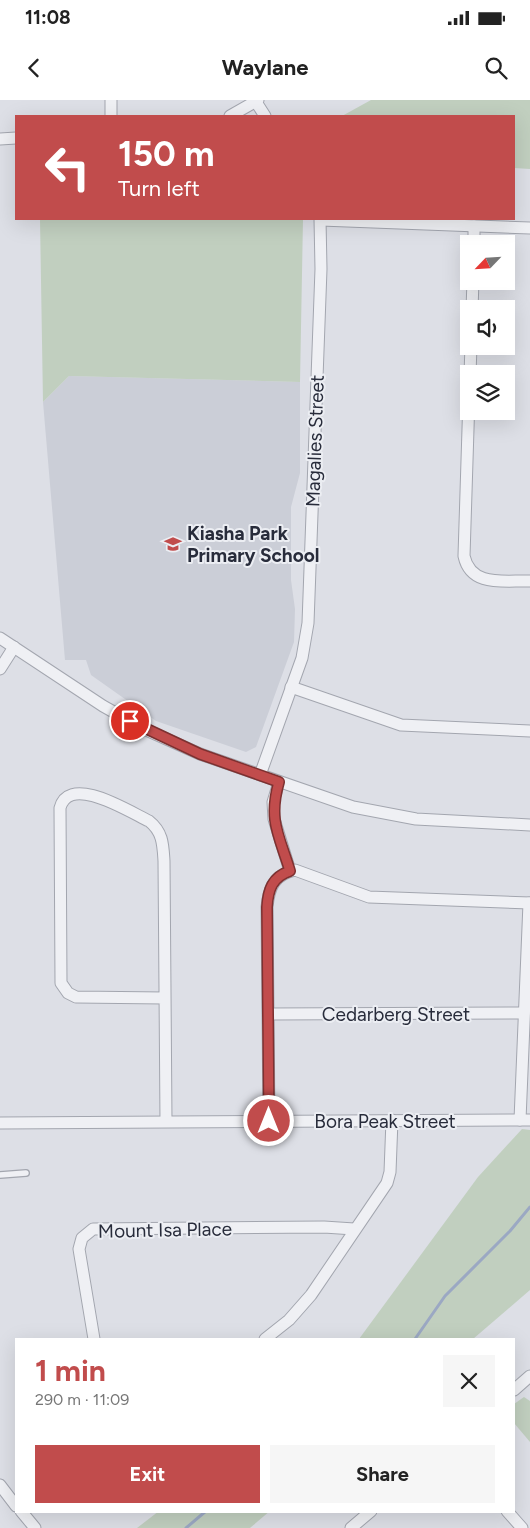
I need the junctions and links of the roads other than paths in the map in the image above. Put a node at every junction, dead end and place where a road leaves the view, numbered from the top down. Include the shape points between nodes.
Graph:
1 (111, 100) edge
2 (257, 101) edge
3 (111, 115) edge
4 (232, 115) edge
5 (264, 115) edge
6 (15, 138) edge
7 (0, 139) edge
8 (320, 220) edge
9 (342, 220) edge
10 (474, 226) junction
11 (530, 228) edge
12 (474, 235) edge
13 (468, 420) edge
14 (530, 581) edge
15 (0, 638) edge
16 (14, 647) junction
17 (0, 669) edge
18 (292, 687) junction
19 (530, 731) edge
20 (260, 775) junction
21 (279, 782) junction
22 (530, 825) edge
23 (290, 871) junction
24 (530, 903) edge
25 (164, 998) junction
26 (524, 1013) junction
27 (269, 1014) junction
28 (392, 1120) junction
29 (525, 1120) edge
30 (166, 1121) junction
31 (269, 1121) junction
32 (0, 1123) edge
33 (26, 1173) dead end
34 (0, 1175) edge
35 (354, 1230) junction
36 (94, 1338) edge
37 (266, 1338) edge
38 (530, 1376) edge
39 (515, 1389) edge
40 (0, 1485) edge
41 (15, 1505) edge
42 (22, 1513) edge
43 (369, 1513) edge
44 (509, 1513) edge
45 (34, 1528) edge
46 (351, 1528) edge
47 (522, 1528) edge

1 - 3 street
2 - 4 street
2 - 5 street
6 - 7 street
8 - 18 street, Magalies Street via 308,623 302,658
9 - 10 street
10 - 11 street
10 - 12 street
13 - 14 street via 466,564 481,579
15 - 16 street
16 - 17 street
16 - 20 street via 144,729 200,754
18 - 19 street via 401,725
18 - 20 street, Magalies Street
20 - 21 street
21 - 22 street via 353,807 416,819
21 - 23 street via 274,819
23 - 24 street via 302,872 369,896
23 - 27 street via 280,876 268,892
24 - 26 street
25 - 25 street via 162,838 149,821 86,792 72,793 60,808 62,986 76,998
25 - 30 street
26 - 27 street, Cedarberg Street
26 - 29 street
27 - 31 street
28 - 29 street, Bora Peak Street
28 - 31 street, Bora Peak Street
28 - 35 street via 387,1183
30 - 31 street, Bora Peak Street
30 - 32 street, Bora Peak Street
33 - 34 lane
35 - 36 street, Mount Isa Place via 324,1227 94,1229 82,1238 80,1249
35 - 37 street via 311,1295 289,1320
38 - 39 street
40 - 41 street
42 - 45 street
43 - 46 street
44 - 47 street

